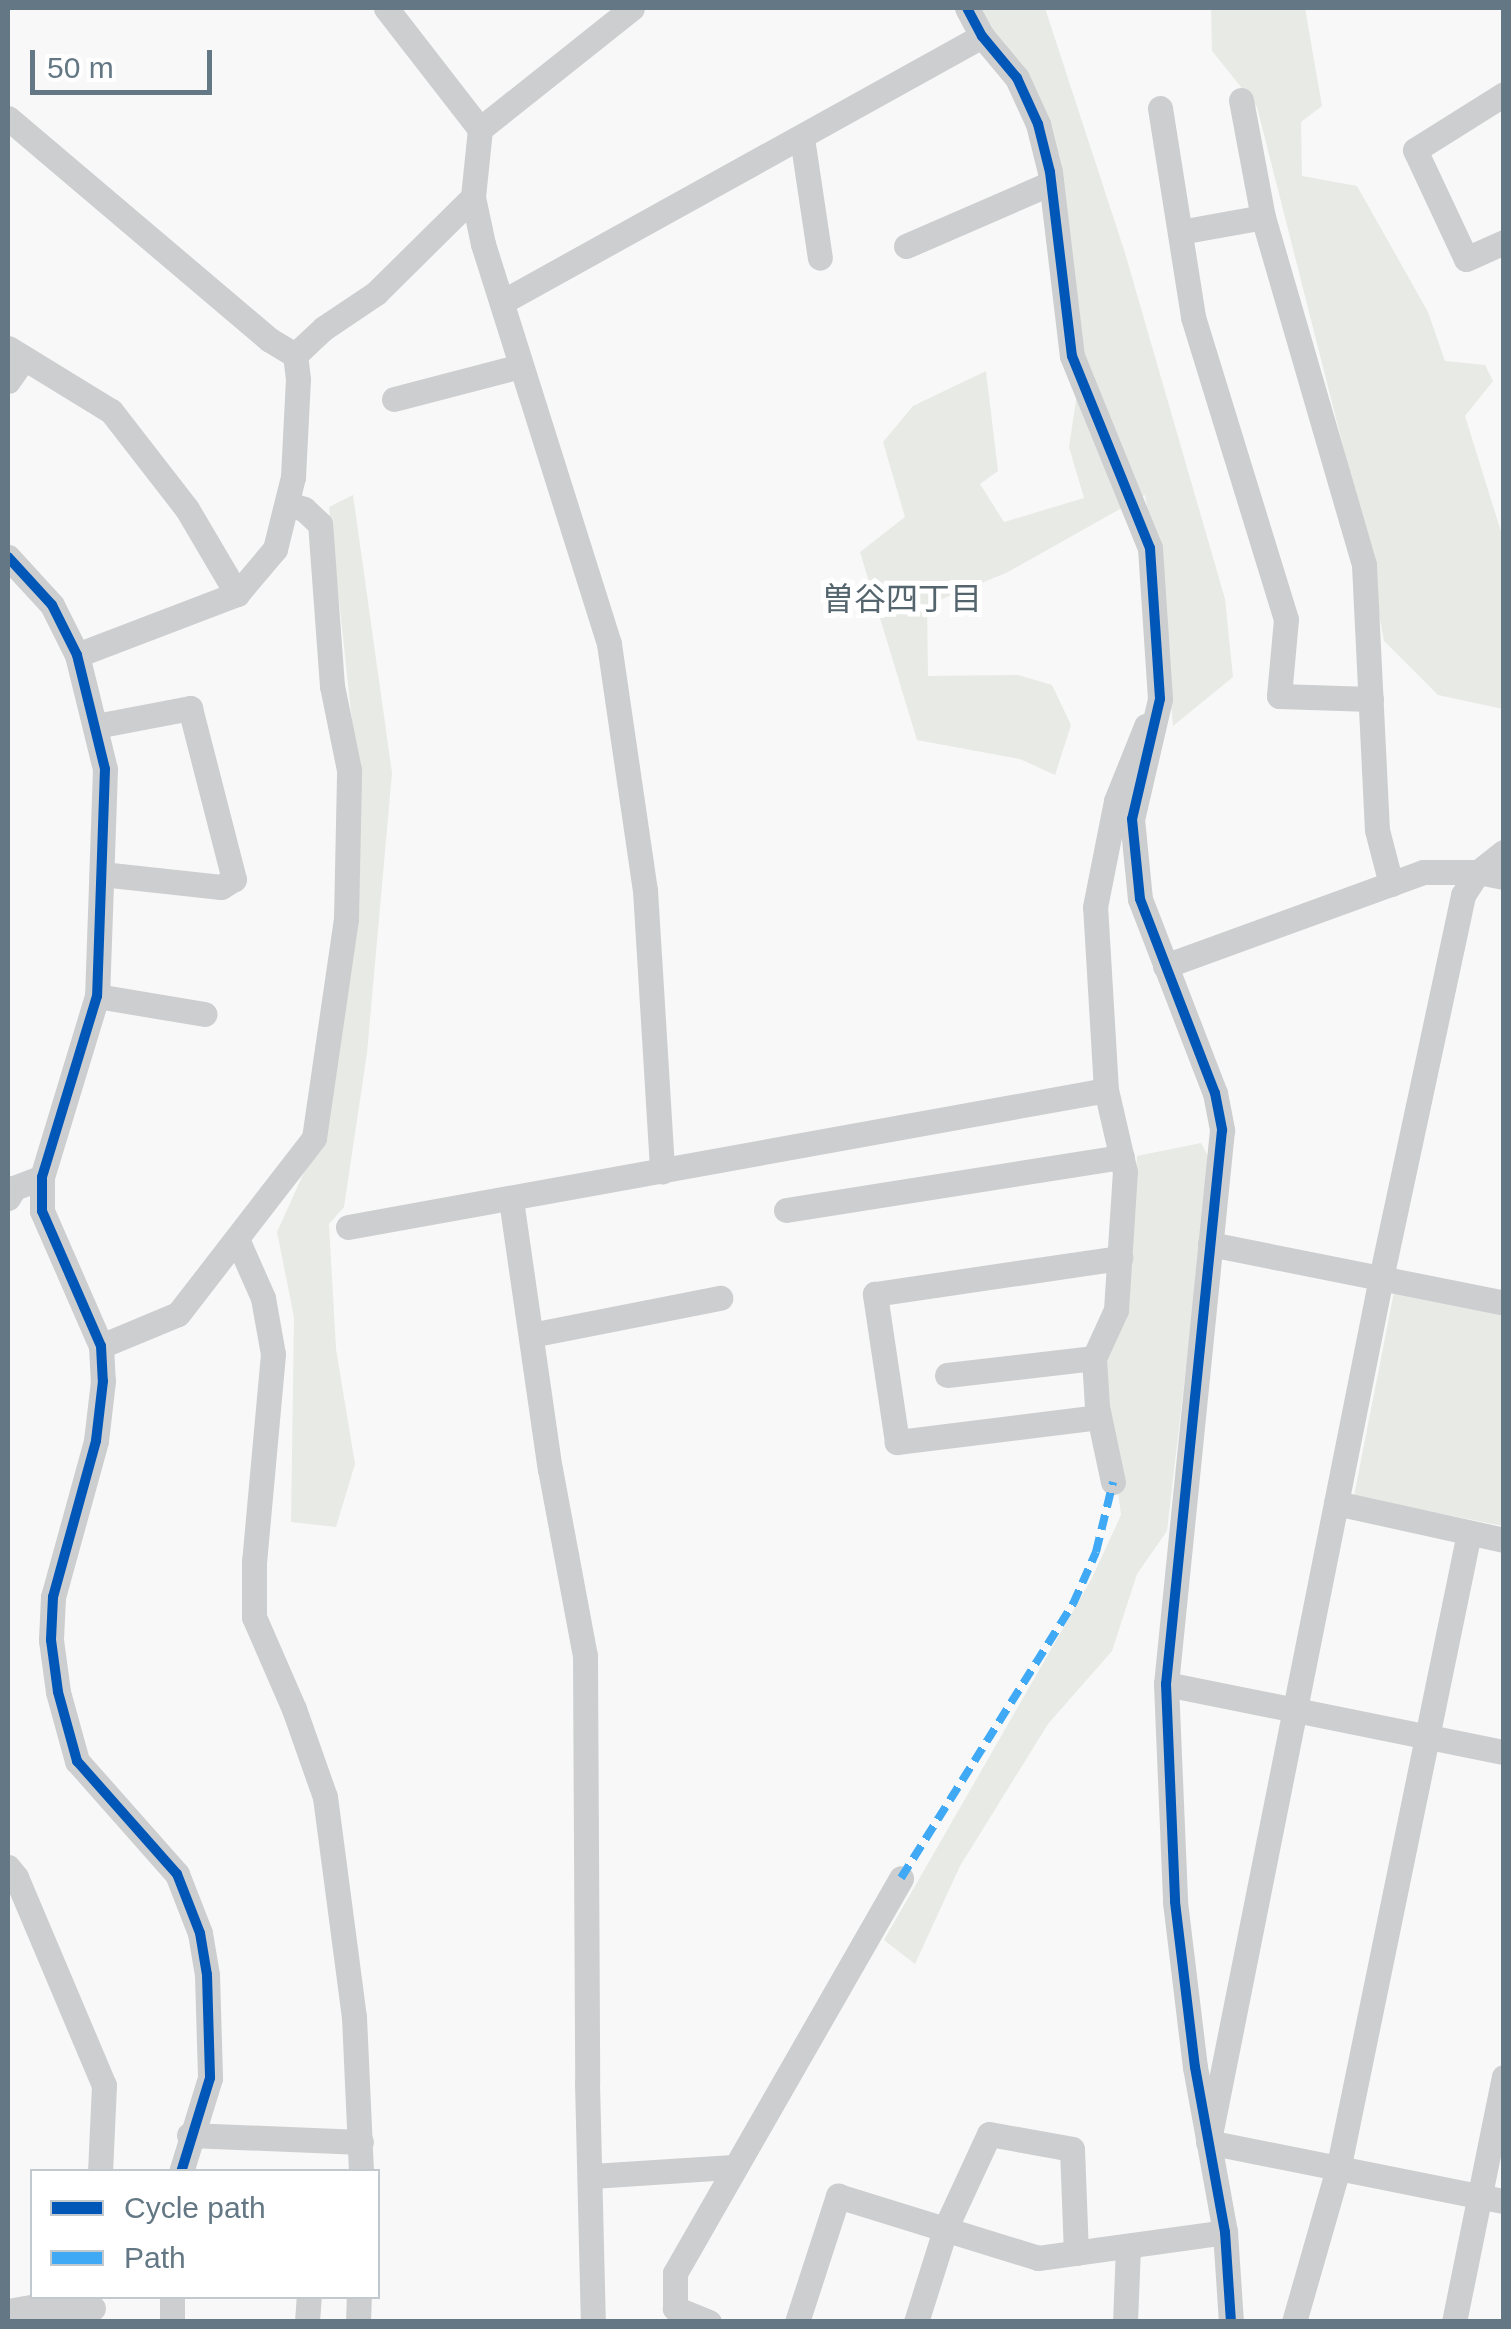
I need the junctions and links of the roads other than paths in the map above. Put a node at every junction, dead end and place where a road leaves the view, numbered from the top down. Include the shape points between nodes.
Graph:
1 (386, 8) edge
2 (632, 8) edge
3 (968, 8) edge
4 (982, 36) junction
5 (1504, 94) edge
6 (1241, 100) dead end
7 (1160, 108) dead end
8 (8, 118) edge
9 (480, 129) junction
10 (802, 138) junction
11 (1052, 182) junction
12 (473, 197) junction
13 (1263, 217) junction
14 (1180, 232) junction
15 (1504, 242) edge
16 (906, 246) dead end
17 (820, 258) dead end
18 (502, 302) junction
19 (16, 353) edge
20 (295, 355) junction
21 (521, 366) junction
22 (8, 382) edge
23 (394, 399) dead end
24 (289, 504) junction
25 (8, 557) edge
26 (237, 594) junction
27 (77, 654) junction
28 (1372, 698) junction
29 (1160, 700) junction
30 (96, 726) junction
31 (1504, 852) edge
32 (1478, 872) junction
33 (102, 874) junction
34 (1504, 877) edge
35 (1391, 884) junction
36 (1165, 966) junction
37 (97, 996) junction
38 (204, 1014) dead end
39 (1106, 1090) junction
40 (1122, 1157) junction
41 (662, 1171) junction
42 (42, 1177) junction
43 (8, 1198) edge
44 (511, 1200) junction
45 (786, 1210) dead end
46 (348, 1226) dead end
47 (238, 1239) junction
48 (1210, 1244) junction
49 (1120, 1258) junction
50 (1381, 1278) junction
51 (720, 1298) dead end
52 (1504, 1303) edge
53 (531, 1335) junction
54 (101, 1346) junction
55 (1094, 1358) junction
56 (947, 1375) dead end
57 (1099, 1417) junction
58 (1113, 1482) dead end
59 (1336, 1502) junction
60 (1469, 1533) junction
61 (1504, 1540) edge
62 (1166, 1684) junction
63 (1295, 1710) junction
64 (1429, 1737) junction
65 (1504, 1752) edge
66 (10, 1876) edge
67 (901, 1878) dead end
68 (1504, 2078) edge
69 (189, 2135) junction
70 (361, 2142) junction
71 (1208, 2142) junction
72 (1338, 2165) junction
73 (733, 2168) junction
74 (100, 2169) edge
75 (182, 2169) edge
76 (361, 2169) edge
77 (592, 2176) junction
78 (1491, 2199) edge
79 (946, 2227) junction
80 (1225, 2232) junction
81 (1128, 2246) junction
82 (1076, 2252) junction
83 (93, 2309) edge
84 (8, 2311) edge
85 (593, 2322) edge
86 (708, 2322) edge
87 (797, 2322) edge
88 (916, 2322) edge
89 (1125, 2322) edge
90 (1231, 2322) edge
91 (1294, 2322) edge
92 (1454, 2322) edge

1 - 9 street
2 - 9 street
3 - 4 street
4 - 10 street
4 - 11 street via 1024,94
5 - 15 street via 1416,150 1466,259
6 - 13 street
7 - 14 street
8 - 20 street
9 - 12 street
10 - 17 street
10 - 18 street
11 - 16 street
11 - 29 street via 1072,356 1150,548
12 - 18 street
12 - 20 street via 376,293
13 - 14 street
13 - 28 street via 1364,565
14 - 28 street via 1194,317 1286,619 1279,696
18 - 21 street
19 - 22 street
19 - 26 street via 111,411 186,509
20 - 24 street
21 - 23 street
21 - 41 street via 609,644 645,890
24 - 26 street via 275,549
24 - 47 street via 320,524 332,686 349,770 346,920 314,1138
25 - 27 street via 52,605
26 - 27 street
27 - 30 street
28 - 35 street via 1377,830
29 - 36 street via 1132,820 1140,898
29 - 39 street via 1132,751 1100,863 1095,907
30 - 33 street via 105,769
30 - 33 street via 190,708 234,880 220,887
31 - 32 street
32 - 34 street
32 - 35 street via 1423,872
32 - 50 street via 1463,895
33 - 37 street
35 - 36 street
36 - 48 street via 1215,1093 1222,1130
37 - 38 street
37 - 42 street
39 - 40 street
39 - 41 street
40 - 45 street
40 - 49 street
41 - 44 street
42 - 43 street via 14,1188
42 - 54 street via 42,1211
44 - 46 street
44 - 53 street
47 - 54 street via 178,1314
47 - 70 street via 263,1298 273,1354 254,1616 325,1797 354,2018
48 - 50 street
48 - 62 street
49 - 55 street via 1116,1310
49 - 57 street via 875,1294 897,1442
50 - 52 street
50 - 59 street
51 - 53 street
53 - 77 street via 585,1656
54 - 69 street via 96,1441 53,1597 51,1640 77,1761 177,1874 200,1933 208,1975 210,2078
55 - 56 street
55 - 57 street
57 - 58 street
59 - 60 street
59 - 63 street
60 - 61 street
60 - 64 street
62 - 63 street
62 - 71 street via 1175,1902
63 - 64 street
63 - 71 street
64 - 65 street
64 - 72 street
66 - 74 street via 104,2085
67 - 73 street
68 - 78 street
69 - 70 street
69 - 75 street
70 - 76 street
71 - 72 street
71 - 80 street
72 - 78 street
72 - 91 street
73 - 77 street
73 - 86 street via 675,2274 675,2308
77 - 85 street
78 - 92 street
79 - 82 street via 1038,2258
79 - 82 street via 989,2134 1072,2149
79 - 87 street via 838,2196
79 - 88 street
80 - 81 street
80 - 90 street
81 - 82 street
81 - 89 street
83 - 84 street

